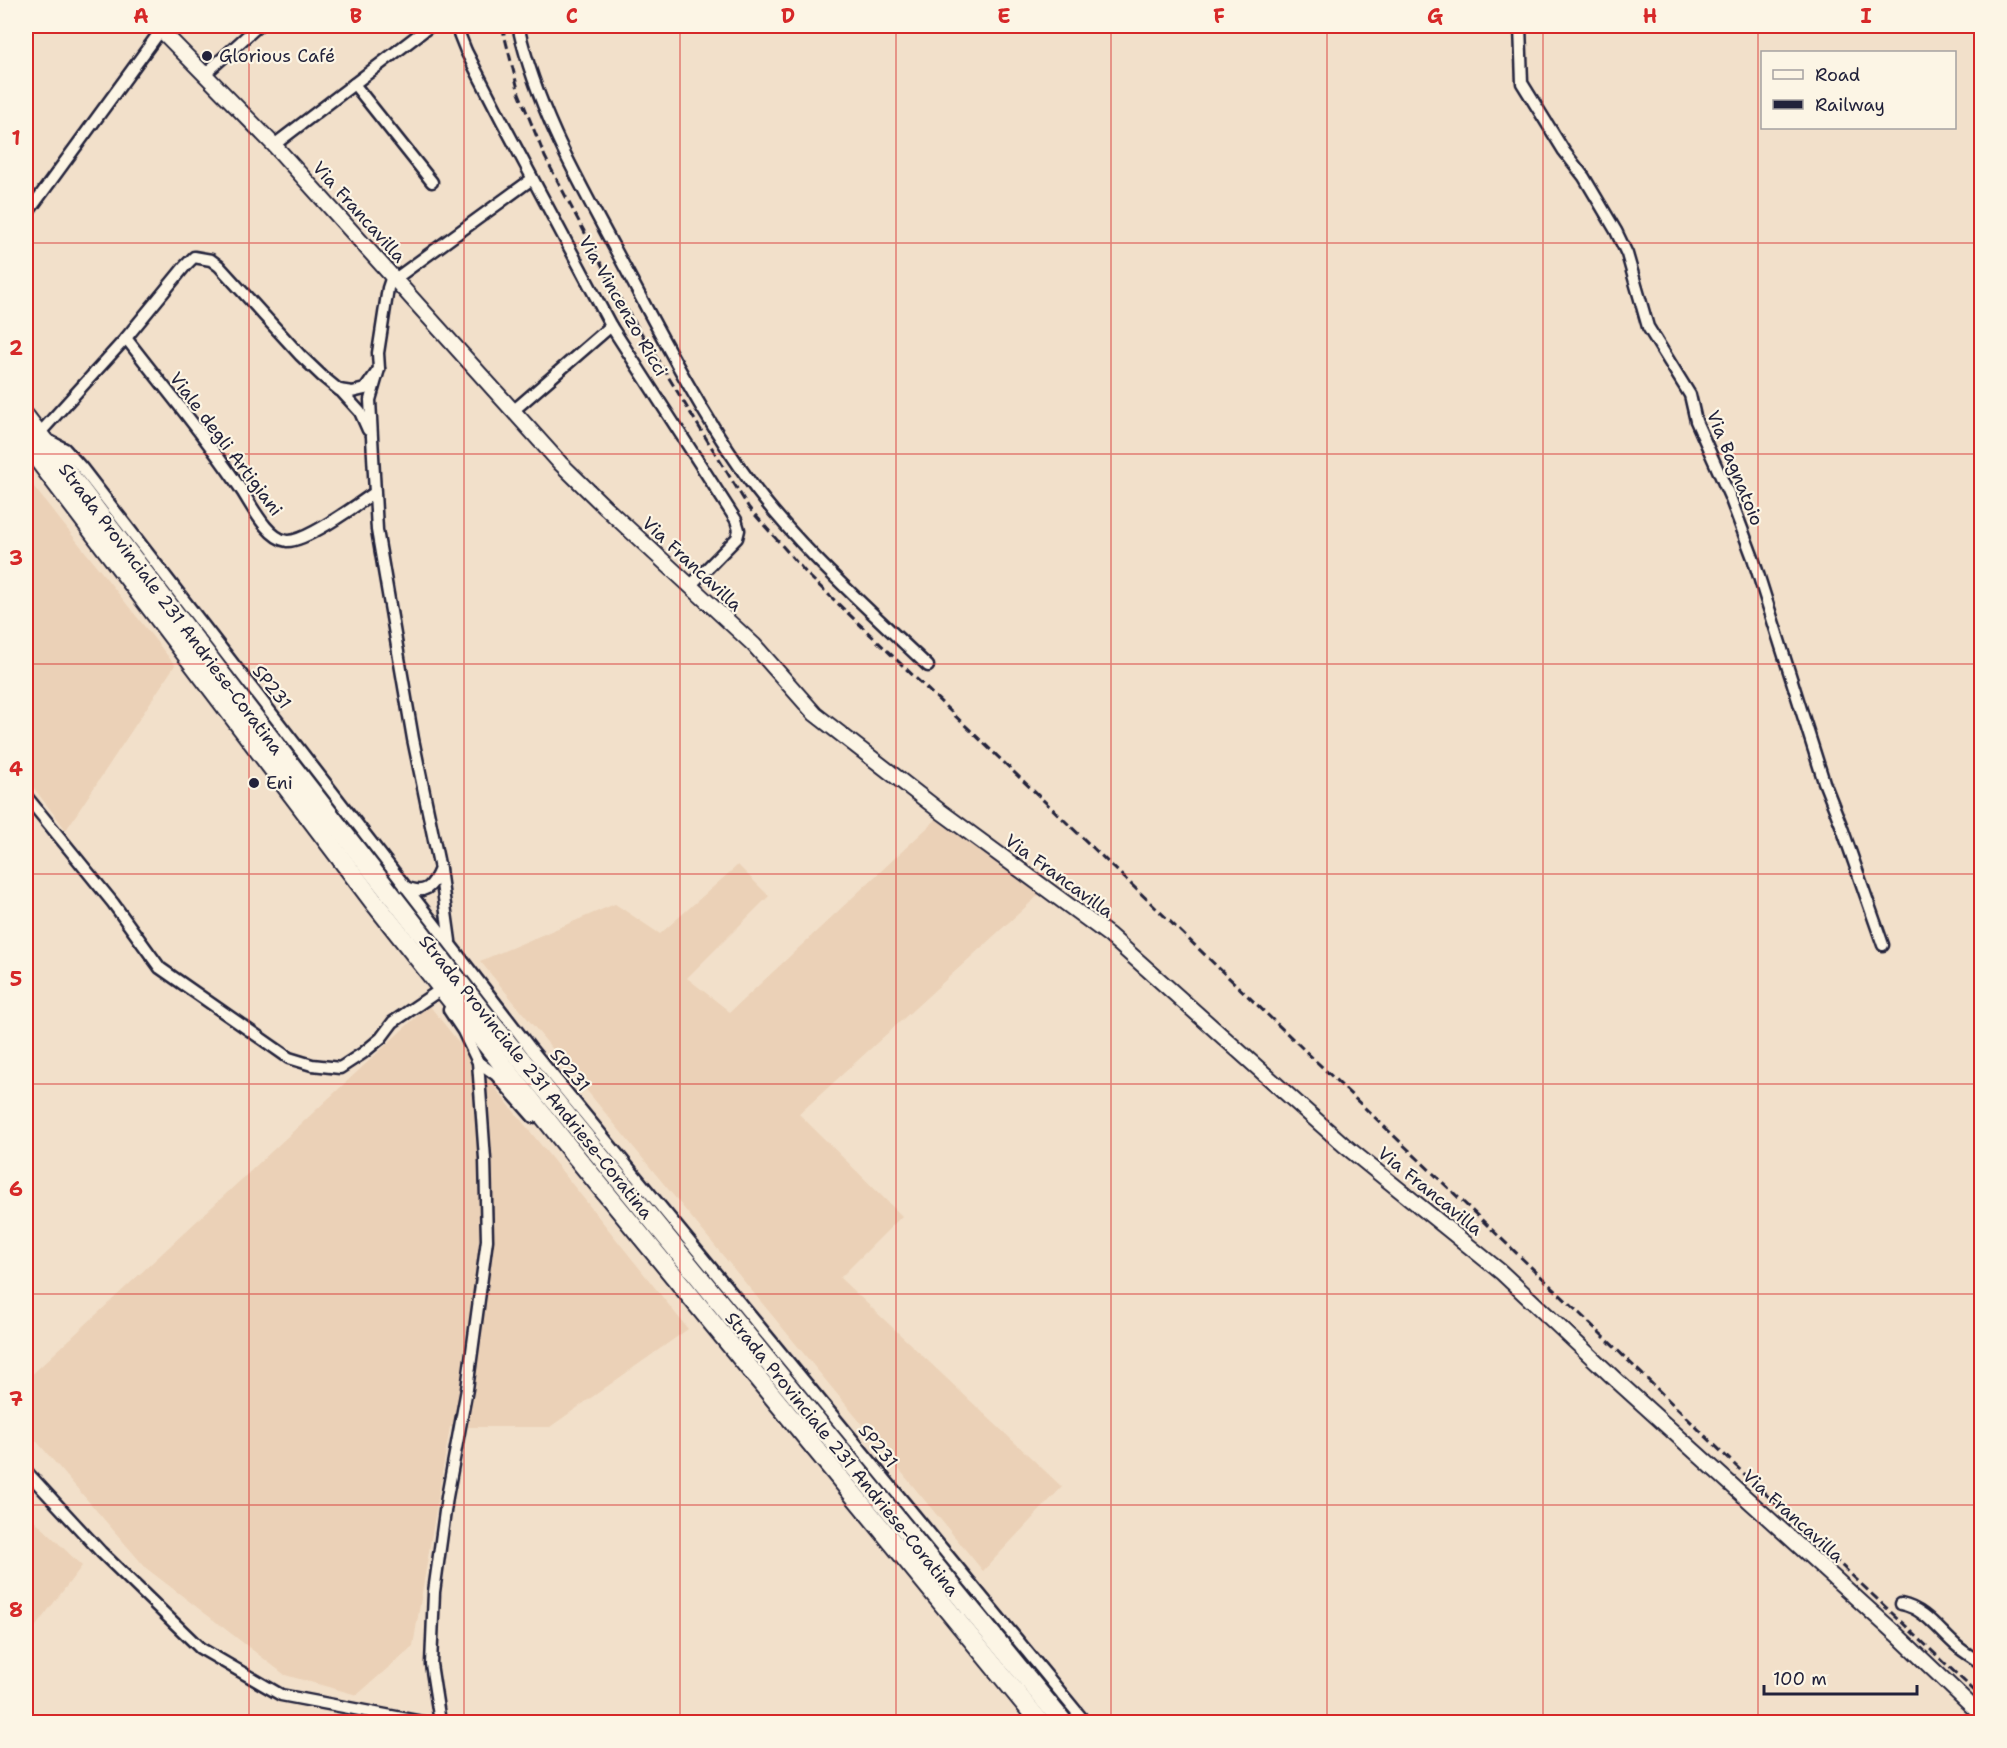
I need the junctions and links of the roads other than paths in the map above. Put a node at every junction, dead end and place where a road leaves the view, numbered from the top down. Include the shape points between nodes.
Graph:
1 (258, 26) edge
2 (430, 26) edge
3 (456, 26) edge
4 (518, 26) edge
5 (1521, 26) edge
6 (159, 28) edge
7 (205, 74) junction
8 (354, 84) junction
9 (274, 145) junction
10 (532, 179) junction
11 (432, 182) dead end
12 (26, 215) edge
13 (394, 277) junction
14 (611, 326) junction
15 (126, 338) junction
16 (379, 369) junction
17 (339, 390) junction
18 (513, 411) junction
19 (26, 418) edge
20 (32, 439) edge
21 (372, 439) junction
22 (375, 493) junction
23 (690, 586) junction
24 (928, 666) dead end
25 (26, 796) edge
26 (440, 869) junction
27 (404, 886) junction
28 (396, 929) junction
29 (450, 943) junction
30 (1883, 945) dead end
31 (437, 992) junction
32 (478, 1062) junction
33 (26, 1471) edge
34 (1901, 1604) dead end
35 (1982, 1664) edge
36 (1982, 1716) edge
37 (423, 1722) edge
38 (440, 1722) edge
39 (1030, 1722) edge
40 (1040, 1722) edge
41 (1063, 1722) edge
42 (1085, 1722) edge

1 - 7 street
2 - 8 street
3 - 10 street, Via Vincenzo Ricci
4 - 24 street via 556,138 686,380 741,469 800,540
5 - 30 street, Via Bagnatoio via 1522,83 1616,231 1627,254 1648,327 1690,395 1696,421 1753,558 1824,782
6 - 7 street, Via Francavilla
6 - 12 street
7 - 9 street, Via Francavilla
8 - 9 street
8 - 11 street
9 - 13 street, Via Francavilla
10 - 13 street
10 - 14 street, Via Vincenzo Ricci
13 - 16 street via 388,288
13 - 18 street, Via Francavilla
14 - 18 street
14 - 23 street, Via Vincenzo Ricci via 736,520 737,538
15 - 17 street via 194,257 211,260 300,355
15 - 20 street
15 - 22 street, Viale degli Artigiani via 276,538 289,541 305,536
16 - 17 street via 365,389
16 - 21 street via 370,400
17 - 21 street via 360,412
18 - 23 street, Via Francavilla via 560,463
19 - 20 highway, Strada Provinciale 231 Andriese-Coratina / SP231
20 - 27 street, SP231 via 65,449 82,468
20 - 28 highway, Strada Provinciale 231 Andriese-Coratina / SP231 via 166,629
20 - 41 highway, Strada Provinciale 231 Andriese-Coratina / SP231 via 459,983
21 - 22 street
22 - 26 street via 391,616
23 - 36 street, Via Francavilla via 754,645 815,714 1109,935 1344,1145 1501,1272
25 - 31 street via 160,968 289,1058 340,1068 381,1038 393,1022
26 - 27 street via 434,884 425,889 416,892
26 - 29 street
27 - 29 street, SP231
28 - 31 street
28 - 40 highway, Strada Provinciale 231 Andriese-Coratina / SP231 via 574,1154
29 - 42 street, SP231 via 531,1049
31 - 32 street
32 - 38 street via 487,1240 434,1592 431,1664
32 - 39 street via 496,1075 528,1110
33 - 37 street via 101,1552 200,1647 281,1695
34 - 35 street via 1923,1613

